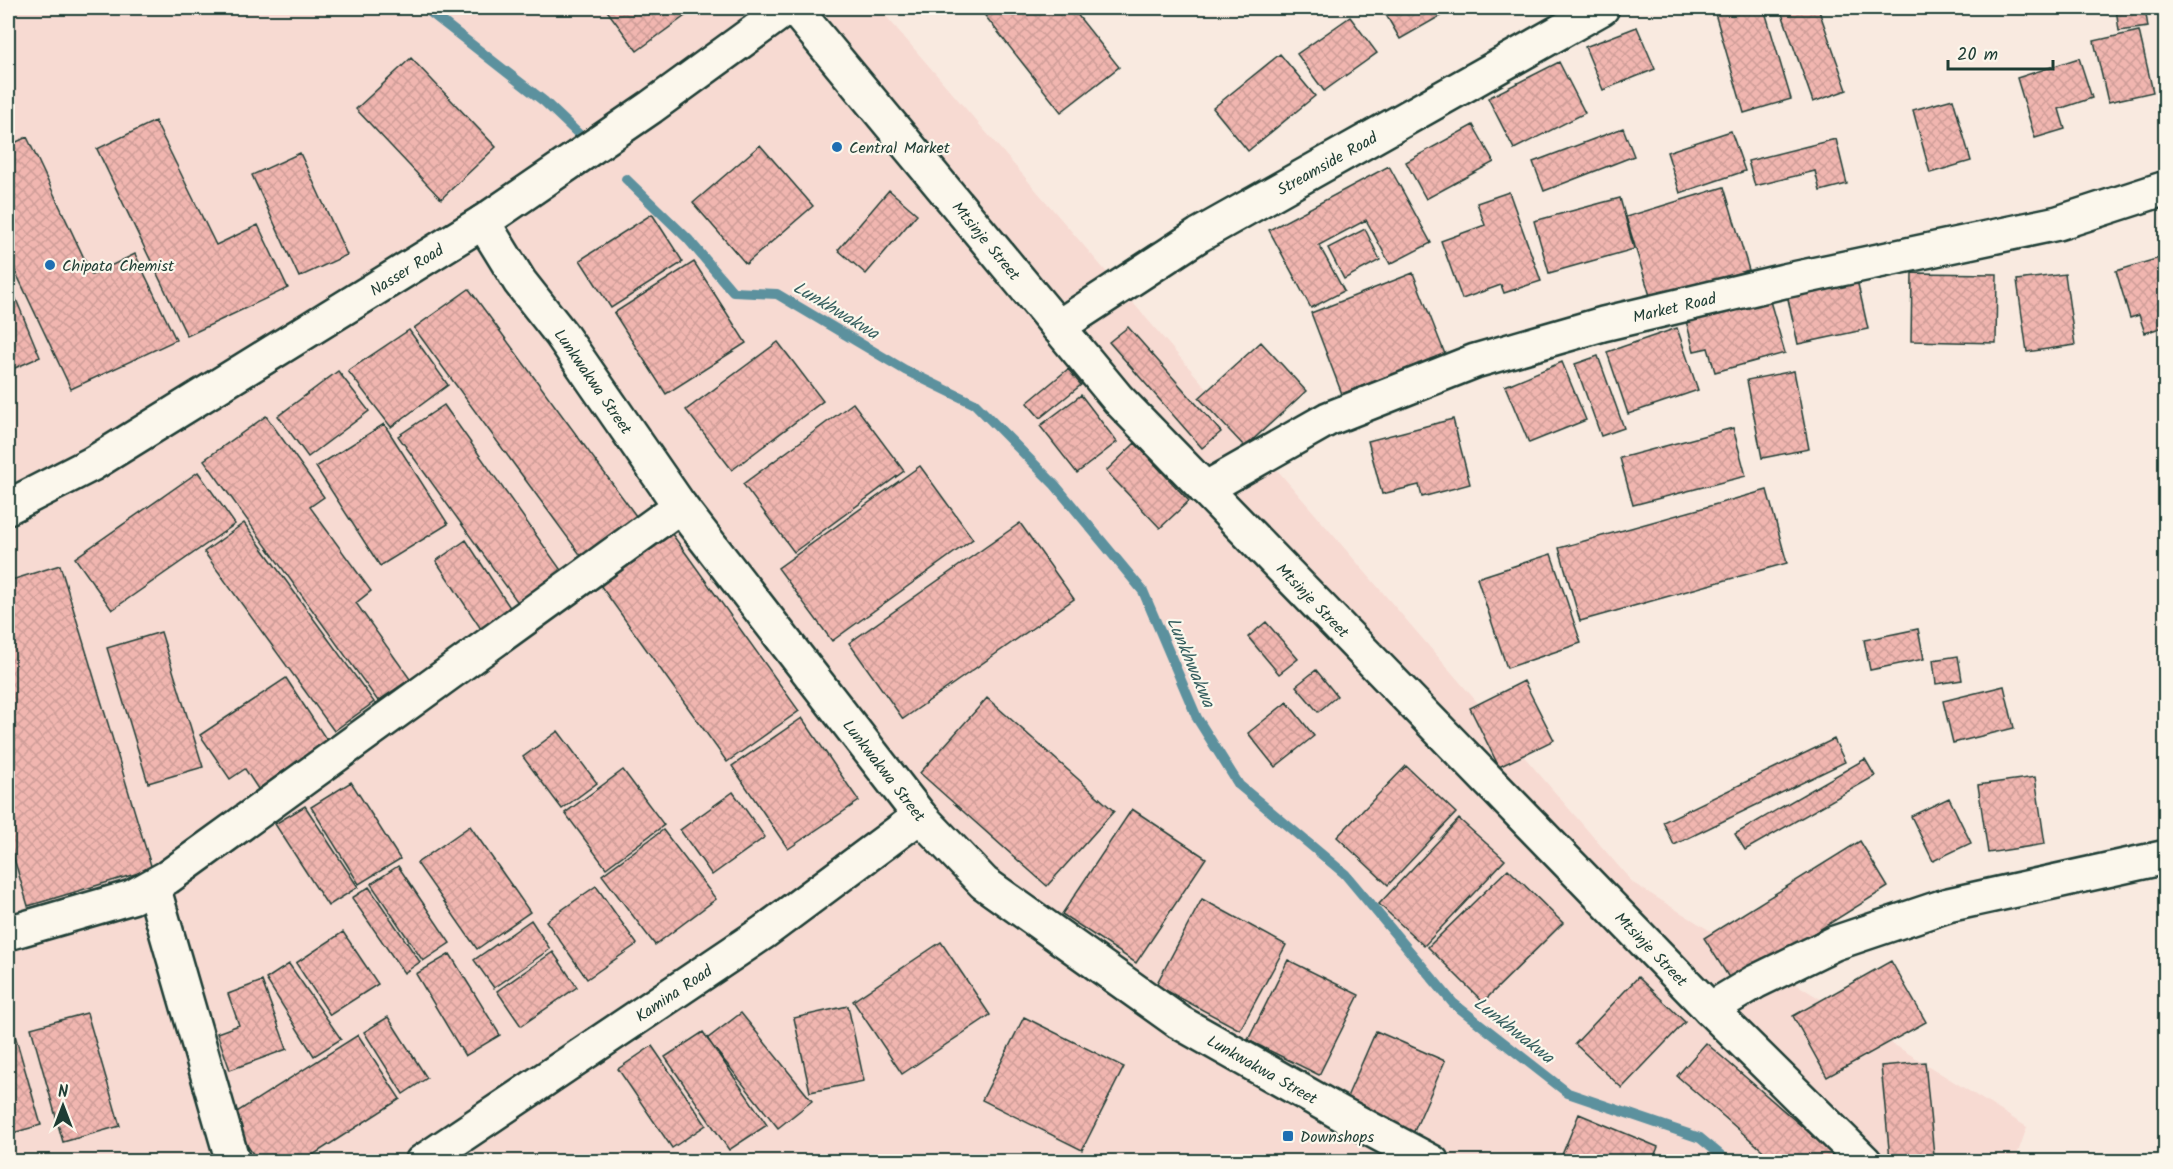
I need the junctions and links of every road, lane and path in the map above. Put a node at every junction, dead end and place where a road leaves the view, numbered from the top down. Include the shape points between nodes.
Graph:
1 (787, 8) edge
2 (794, 8) edge
3 (1602, 8) edge
4 (2166, 188) edge
5 (483, 222) junction
6 (1058, 327) junction
7 (1205, 489) junction
8 (680, 506) junction
9 (8, 507) edge
10 (920, 816) junction
11 (2166, 856) edge
12 (153, 886) junction
13 (8, 933) edge
14 (1710, 1009) junction
15 (232, 1161) edge
16 (422, 1161) edge
17 (1432, 1161) edge
18 (1866, 1161) edge

1 - 5 street, Nasser Road
2 - 6 street, Mtsinje Street
3 - 6 street, Streamside Road via 1198,235
4 - 7 street, Market Road via 2058,224 1784,281 1603,324 1475,361 1328,419
5 - 8 street, Lunkwakwa Street via 520,282 561,334
5 - 9 street, Nasser Road via 92,464
6 - 7 street, Mtsinje Street via 1118,399
7 - 14 street, Mtsinje Street
8 - 10 street, Lunkwakwa Street
8 - 12 street
10 - 16 street, Kamina Road via 764,932
10 - 17 street, Lunkwakwa Street via 984,883 1179,1022
11 - 14 street via 1948,905 1835,943
12 - 13 street via 132,897
12 - 15 street
14 - 18 street, Mtsinje Street

